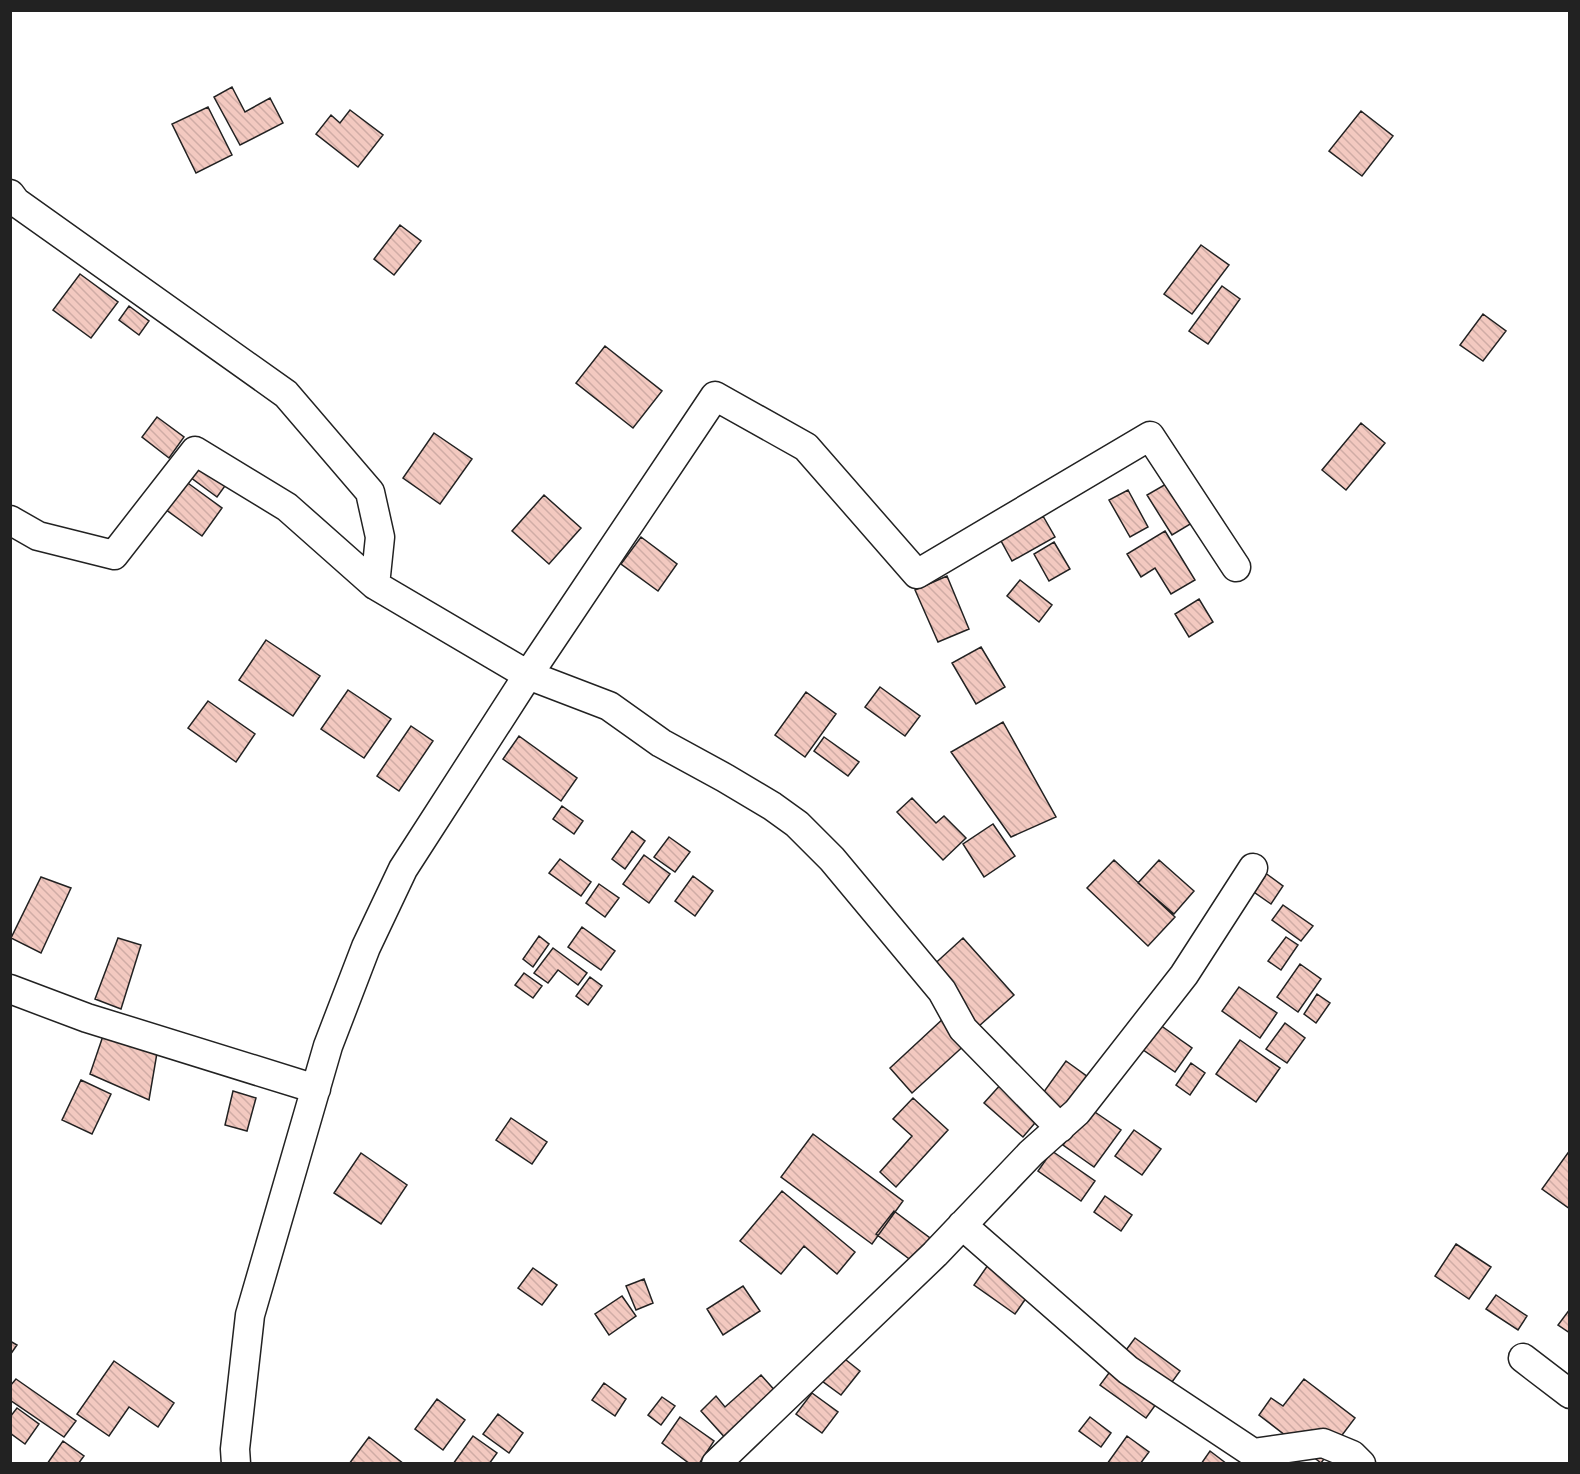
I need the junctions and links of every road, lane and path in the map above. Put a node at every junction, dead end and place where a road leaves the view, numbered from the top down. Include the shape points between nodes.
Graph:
1 (10, 194) edge
2 (10, 520) edge
3 (1236, 567) dead end
4 (375, 585) junction
5 (528, 675) junction
6 (1253, 868) dead end
7 (10, 989) edge
8 (316, 1089) junction
9 (1060, 1128) junction
10 (962, 1225) junction
11 (1523, 1358) dead end
12 (1569, 1394) edge
13 (236, 1464) edge
14 (716, 1464) edge
15 (1361, 1464) edge

1 - 4 street via 286,394 370,492 380,537
2 - 4 street via 38,536 114,555 195,451 287,507
3 - 5 street via 1150,436 917,574 806,447 716,396
4 - 5 street
5 - 8 street via 404,869 366,947
5 - 9 street via 609,706 662,743 797,824 832,859 942,991 963,1029
6 - 9 street via 1184,975 1077,1112
7 - 8 street via 87,1018
8 - 13 street via 250,1314
9 - 10 street
10 - 14 street
10 - 15 street via 1128,1370 1253,1453 1323,1443 1352,1455
11 - 12 street

